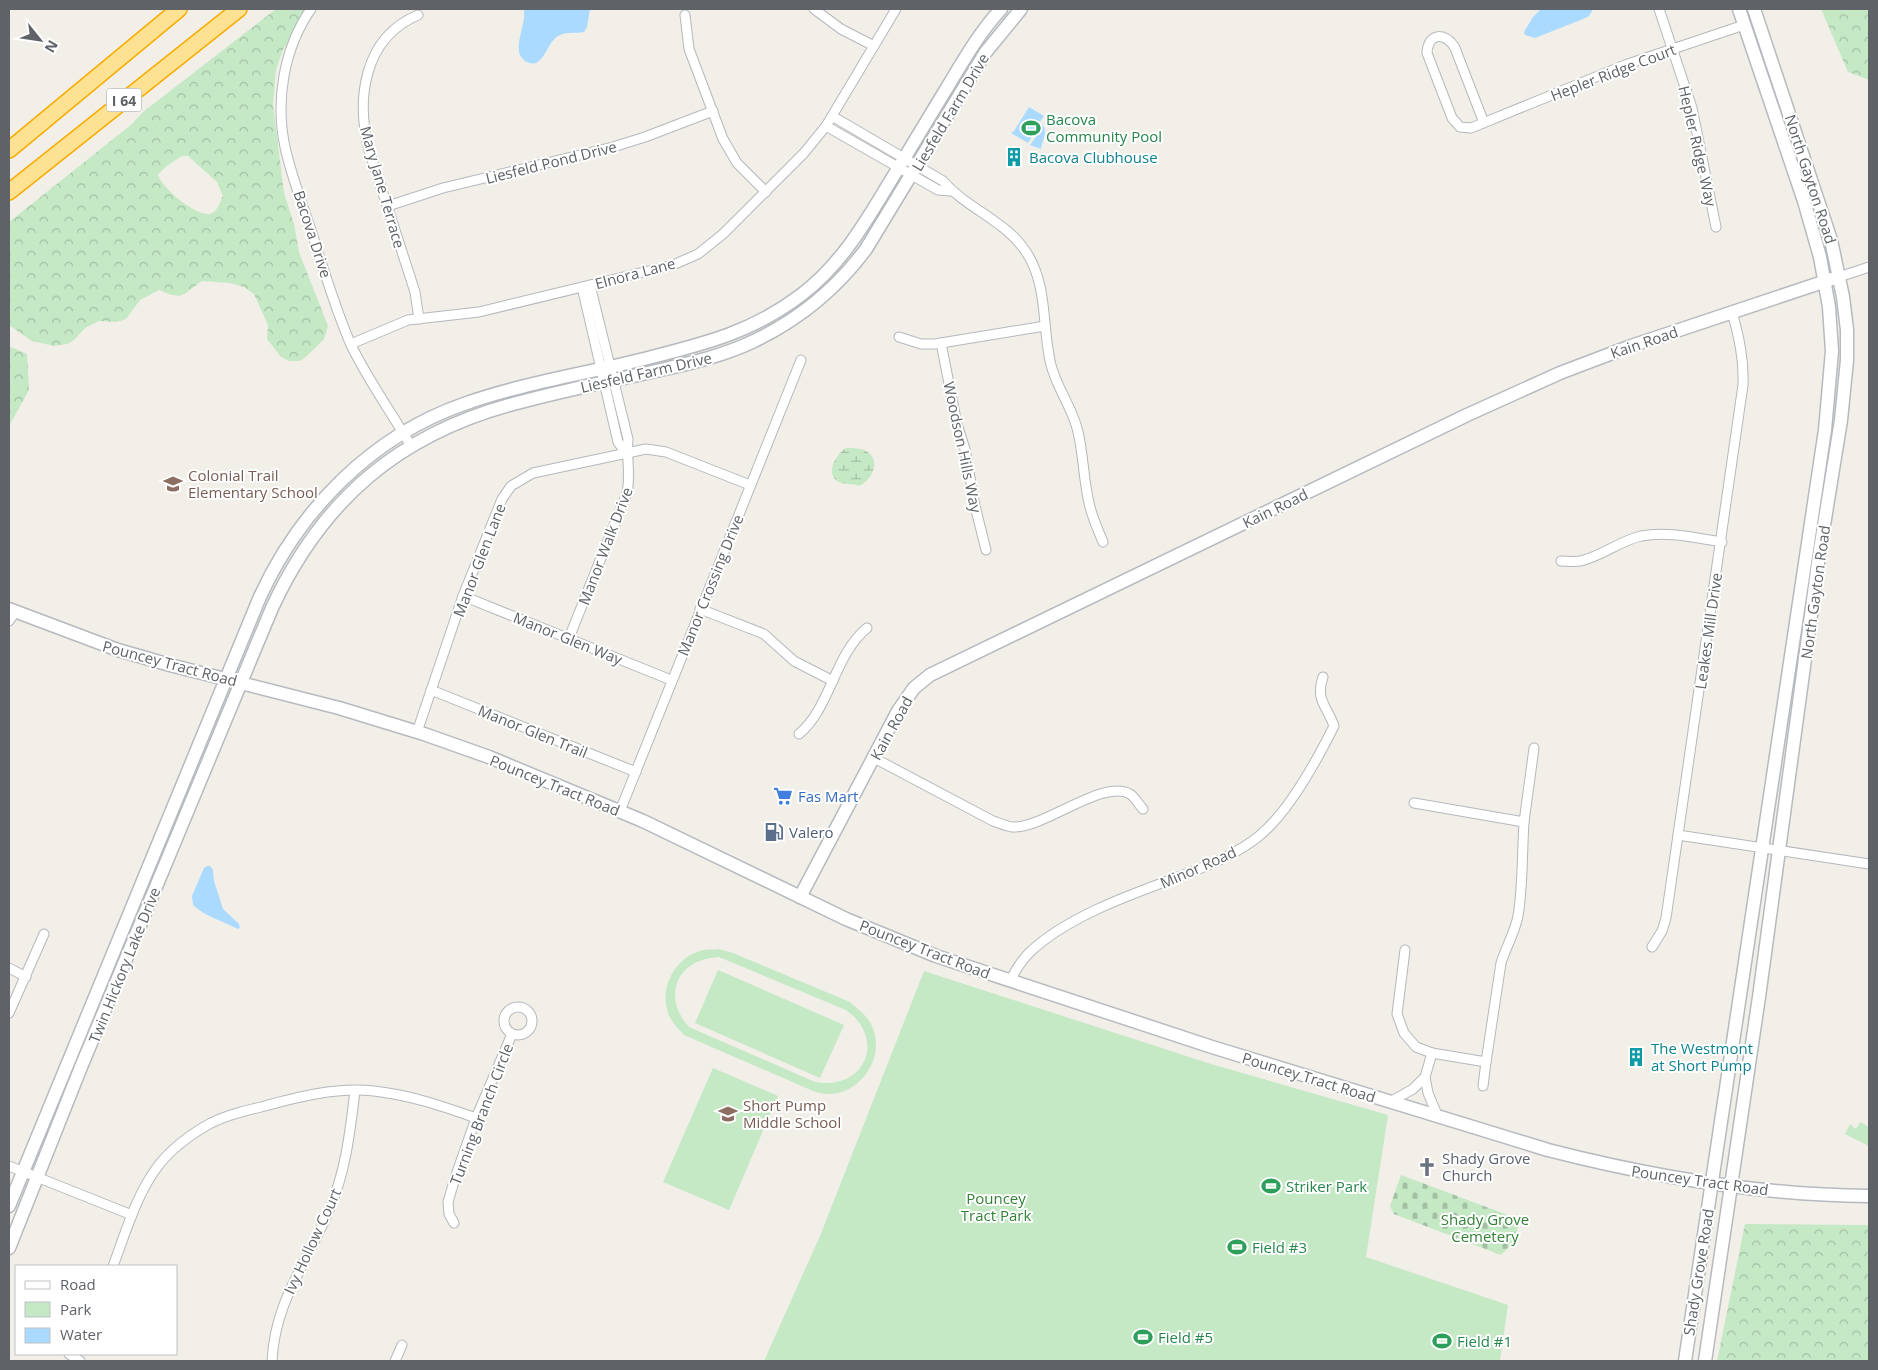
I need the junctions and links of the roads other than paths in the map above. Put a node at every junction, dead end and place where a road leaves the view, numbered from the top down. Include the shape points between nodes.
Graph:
1 (179, 9) edge
2 (238, 9) edge
3 (311, 9) edge
4 (814, 9) edge
5 (896, 9) edge
6 (1001, 9) edge
7 (1021, 9) edge
8 (1659, 9) edge
9 (1739, 9) edge
10 (1754, 9) edge
11 (418, 15) dead end
12 (685, 15) dead end
13 (1744, 24) junction
14 (874, 46) junction
15 (1672, 49) junction
16 (713, 111) junction
17 (832, 116) junction
18 (1484, 123) junction
19 (826, 126) junction
20 (9, 150) edge
21 (901, 164) junction
22 (914, 171) junction
23 (9, 192) edge
24 (766, 192) junction
25 (388, 206) junction
26 (1716, 227) dead end
27 (1869, 267) edge
28 (1839, 277) junction
29 (1824, 282) junction
30 (586, 286) junction
31 (1732, 312) junction
32 (419, 319) junction
33 (1045, 326) junction
34 (899, 336) dead end
35 (941, 343) junction
36 (351, 344) junction
37 (801, 360) dead end
38 (606, 368) junction
39 (609, 382) junction
40 (403, 433) junction
41 (411, 446) junction
42 (626, 452) junction
43 (750, 485) junction
44 (1103, 542) dead end
45 (1722, 542) junction
46 (986, 550) dead end
47 (1561, 561) dead end
48 (463, 596) junction
49 (700, 609) junction
50 (11, 614) edge
51 (867, 628) dead end
52 (569, 638) junction
53 (1323, 677) dead end
54 (226, 679) junction
55 (672, 680) junction
56 (833, 681) junction
57 (241, 682) junction
58 (431, 690) junction
59 (418, 732) junction
60 (798, 734) dead end
61 (1534, 748) dead end
62 (874, 758) junction
63 (636, 772) junction
64 (1414, 803) dead end
65 (1143, 809) dead end
66 (620, 811) junction
67 (1524, 822) junction
68 (1678, 835) junction
69 (1762, 848) junction
70 (1780, 850) junction
71 (1869, 864) edge
72 (800, 897) junction
73 (44, 934) dead end
74 (1652, 946) dead end
75 (1405, 950) dead end
76 (9, 968) edge
77 (26, 977) junction
78 (1010, 981) junction
79 (12, 998) edge
80 (9, 1014) edge
81 (512, 1034) dead end
82 (1432, 1053) junction
83 (1486, 1062) junction
84 (1425, 1077) junction
85 (1483, 1086) dead end
86 (355, 1091) junction
87 (1390, 1102) junction
88 (1438, 1117) junction
89 (476, 1118) junction
90 (9, 1166) edge
91 (23, 1171) junction
92 (37, 1177) junction
93 (1712, 1183) junction
94 (1731, 1186) junction
95 (1869, 1196) edge
96 (9, 1206) edge
97 (132, 1216) junction
98 (454, 1223) dead end
99 (9, 1248) edge
100 (113, 1265) edge
101 (402, 1345) dead end
102 (272, 1361) edge
103 (395, 1361) edge
104 (1685, 1361) edge
105 (1705, 1361) edge

1 - 20 highway, I 64
2 - 23 highway, I 64
3 - 36 street, Bacova Drive via 294,40 287,64 282,122 289,161
4 - 14 street via 841,29
5 - 14 street, Elnora Lane
6 - 21 main road, Liesfeld Farm Drive via 970,50
7 - 22 main road, Liesfeld Farm Drive via 986,53
8 - 15 street, Hepler Ridge Way
9 - 13 main road, North Gayton Road
10 - 28 main road, North Gayton Road via 1822,210
11 - 25 street, Mary Jane Terrace via 396,28 382,44 369,70 363,98 364,130
12 - 16 street via 689,48
13 - 15 street, Hepler Ridge Court
13 - 29 main road, North Gayton Road via 1814,234
14 - 17 street, Elnora Lane
15 - 18 street, Hepler Ridge Court
15 - 26 street, Hepler Ridge Way via 1692,108
16 - 24 street via 723,139 737,163
16 - 25 street, Liesfeld Pond Drive via 645,138 444,188
17 - 19 street, Elnora Lane
17 - 21 street
18 - 18 street, Hepler Ridge Court via 1466,128 1452,118 1427,53 1430,41 1441,36 1455,48
19 - 21 street
19 - 24 street, Elnora Lane
21 - 22 street
21 - 38 main road, Liesfeld Farm Drive via 845,252 819,280 787,305 756,323 707,344
22 - 33 street via 938,190 951,191 1006,229 1022,246 1040,286
22 - 39 main road, Liesfeld Farm Drive via 856,263 803,312 771,332 720,354
24 - 30 street, Elnora Lane via 698,254 674,265
25 - 32 street, Mary Jane Terrace via 415,292
27 - 28 street, Kain Road
28 - 29 main road, Kain Road
28 - 70 main road, North Gayton Road via 1847,330 1844,390
29 - 31 main road, Kain Road
29 - 69 main road, North Gayton Road via 1831,332 1828,402
30 - 32 street, Elnora Lane via 479,312
30 - 38 street, Manor Walk Drive
31 - 45 street, Leakes Mill Drive via 1744,363
31 - 62 main road, Kain Road via 1584,362 1527,387 930,675 908,696
32 - 36 street, Elnora Lane via 408,320
33 - 35 street
33 - 44 street via 1051,364 1076,427 1089,505
34 - 35 street via 920,344
35 - 46 street, Woodson Hills Way
36 - 40 street, Bacova Drive via 365,373
37 - 43 street, Manor Crossing Drive
38 - 39 street, Manor Walk Drive
38 - 40 main road, Liesfeld Farm Drive via 464,404
39 - 41 main road, Liesfeld Farm Drive via 512,404 462,421
39 - 42 street, Manor Walk Drive via 618,442
40 - 41 street, Bacova Drive
40 - 54 main road, Liesfeld Farm Drive via 346,476 296,532 265,585
41 - 57 main road, Liesfeld Farm Drive via 359,485 308,541 283,583
42 - 43 street, Manor Glen Lane via 655,450
42 - 48 street, Manor Glen Lane via 533,474 511,486 502,499
42 - 52 street, Manor Walk Drive via 630,480 627,493
43 - 49 street, Manor Crossing Drive
45 - 47 street via 1656,534 1622,543 1586,560
45 - 68 street, Leakes Mill Drive
48 - 52 street, Manor Glen Way
48 - 58 street, Manor Glen Lane
49 - 55 street, Manor Crossing Drive
49 - 56 street via 764,634 794,661
50 - 54 main road, Pouncey Tract Road via 118,650
51 - 56 street via 855,640
52 - 55 street, Manor Glen Way
53 - 78 street, Minor Road via 1322,704 1334,726 1286,806 1266,829 1234,853 1076,921 1044,940 1017,968
54 - 57 main road, Pouncey Tract Road
54 - 91 main road, Twin Hickory Lake Drive
55 - 63 street, Manor Crossing Drive
56 - 60 street via 811,722
57 - 59 main road, Pouncey Tract Road
57 - 92 main road, Twin Hickory Lake Drive
58 - 59 street, Manor Glen Lane
58 - 63 street, Manor Glen Trail
59 - 66 main road, Pouncey Tract Road via 489,757
61 - 67 street
62 - 65 street via 993,821 1012,827 1031,823 1102,793 1131,794
62 - 72 main road, Kain Road
63 - 66 street, Manor Crossing Drive
64 - 67 street
66 - 72 main road, Pouncey Tract Road
67 - 83 street via 1518,914 1501,963
68 - 69 street
68 - 74 street, Leakes Mill Drive via 1664,925
69 - 70 street
69 - 93 main road, North Gayton Road
70 - 71 street
70 - 94 main road, North Gayton Road
72 - 78 main road, Pouncey Tract Road via 894,939
73 - 77 street
75 - 82 street via 1397,1014 1404,1033 1416,1047
76 - 77 street
77 - 79 street
78 - 87 main road, Pouncey Tract Road
79 - 80 street
81 - 89 street, Turning Branch Circle
82 - 83 street
82 - 84 street
83 - 85 street
84 - 87 street via 1413,1089
84 - 88 street
86 - 89 street via 424,1100
86 - 97 street via 333,1091 282,1101 206,1126 181,1143 159,1165
86 - 102 street, Ivy Hollow Court via 340,1182 329,1212 280,1311
87 - 88 main road, Pouncey Tract Road
88 - 93 main road, Pouncey Tract Road via 1597,1163
89 - 98 street, Turning Branch Circle via 448,1202
90 - 91 street
91 - 92 street
91 - 96 main road, Twin Hickory Lake Drive
92 - 97 street
92 - 99 main road, Twin Hickory Lake Drive
93 - 94 main road, Pouncey Tract Road
93 - 104 main road, Shady Grove Road
94 - 95 main road, Pouncey Tract Road
94 - 105 main road, Shady Grove Road
97 - 100 street
101 - 103 street

